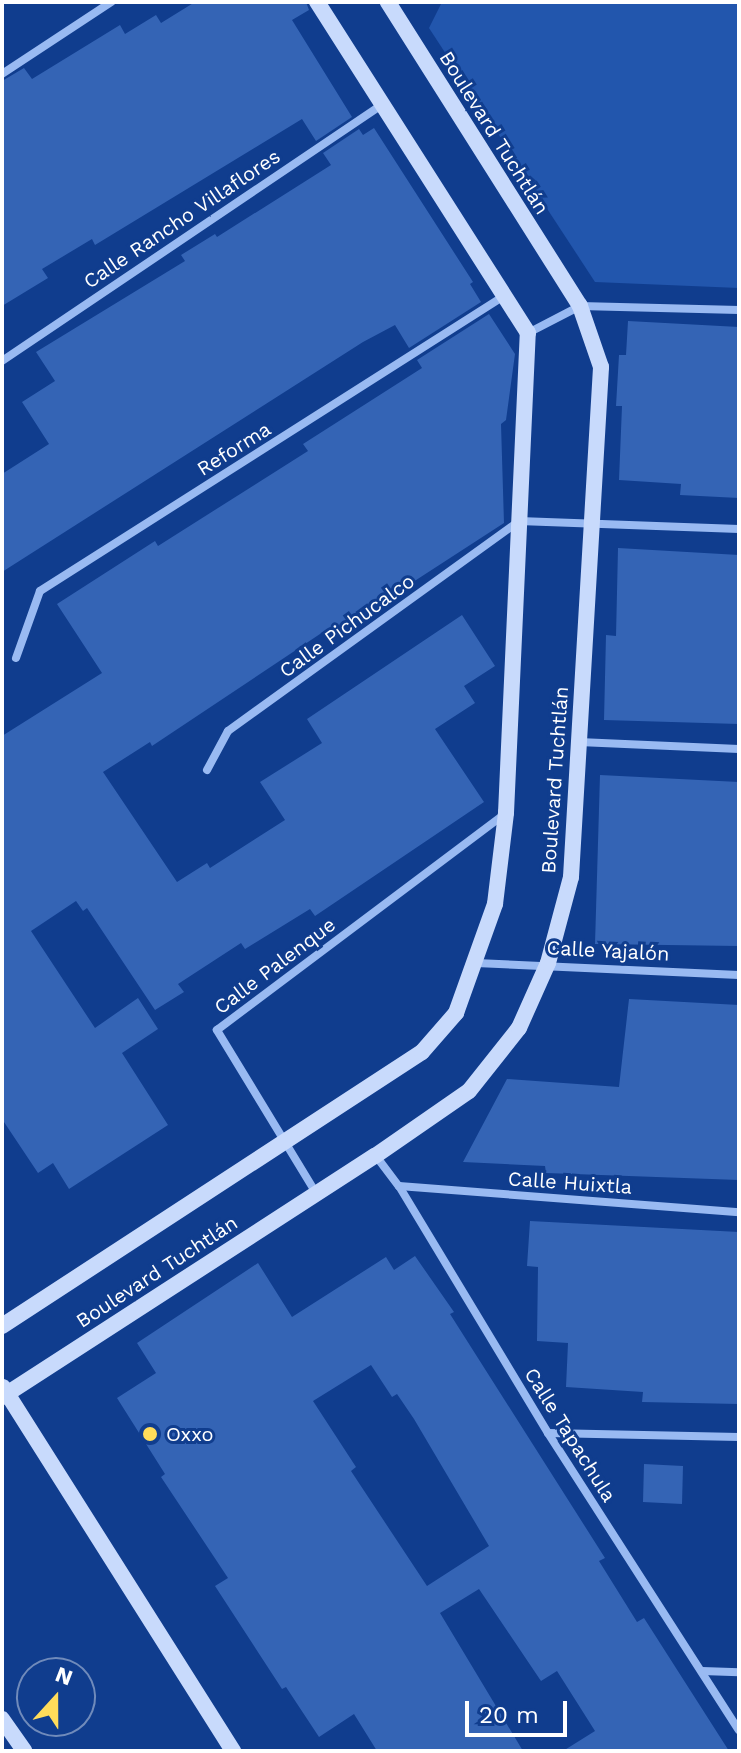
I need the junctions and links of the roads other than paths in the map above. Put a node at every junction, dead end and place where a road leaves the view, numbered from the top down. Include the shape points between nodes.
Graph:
1 (111, 2) edge
2 (317, 2) edge
3 (388, 2) edge
4 (2, 74) edge
5 (382, 105) junction
6 (504, 296) junction
7 (580, 306) junction
8 (739, 310) edge
9 (528, 333) junction
10 (2, 361) edge
11 (519, 521) junction
12 (591, 525) junction
13 (739, 529) edge
14 (16, 658) dead end
15 (579, 742) junction
16 (739, 749) edge
17 (207, 770) dead end
18 (506, 813) junction
19 (476, 963) junction
20 (548, 963) junction
21 (739, 975) edge
22 (286, 1143) junction
23 (375, 1156) junction
24 (399, 1186) junction
25 (316, 1193) junction
26 (739, 1212) edge
27 (2, 1326) edge
28 (4, 1392) edge
29 (548, 1433) junction
30 (739, 1437) edge
31 (702, 1671) junction
32 (739, 1672) edge
33 (2, 1719) edge
34 (739, 1730) edge
35 (24, 1751) edge
36 (233, 1751) edge

1 - 4 street
2 - 5 street
3 - 7 street, Boulevard Tuchtlán
5 - 6 street
5 - 10 street, Calle Rancho Villaflores
6 - 9 street
6 - 14 street, Reforma via 40,591
7 - 8 street
7 - 9 street
7 - 12 street, Boulevard Tuchtlán via 601,367
9 - 11 street, Boulevard Tuchtlán
11 - 12 street
11 - 17 street, Calle Pichucalco via 228,731
11 - 18 street, Boulevard Tuchtlán
12 - 13 street
12 - 15 street, Boulevard Tuchtlán
15 - 16 street
15 - 20 street, Boulevard Tuchtlán via 571,877
18 - 19 street, Boulevard Tuchtlán via 495,904
18 - 22 street, Calle Palenque via 217,1030
19 - 20 street, Calle Yajalón
19 - 22 street, Boulevard Tuchtlán via 456,1013 422,1052
20 - 21 street, Calle Yajalón
20 - 23 street, Boulevard Tuchtlán via 519,1028 469,1091
22 - 25 street, Calle Palenque
22 - 27 street, Boulevard Tuchtlán
23 - 24 street, Calle Tapachula
23 - 25 street, Boulevard Tuchtlán
24 - 26 street, Calle Huixtla
24 - 29 street, Calle Tapachula
25 - 28 street, Boulevard Tuchtlán
28 - 36 street
29 - 30 street
29 - 31 street, Calle Tapachula
31 - 32 street
31 - 34 street, Calle Tapachula
33 - 35 street

